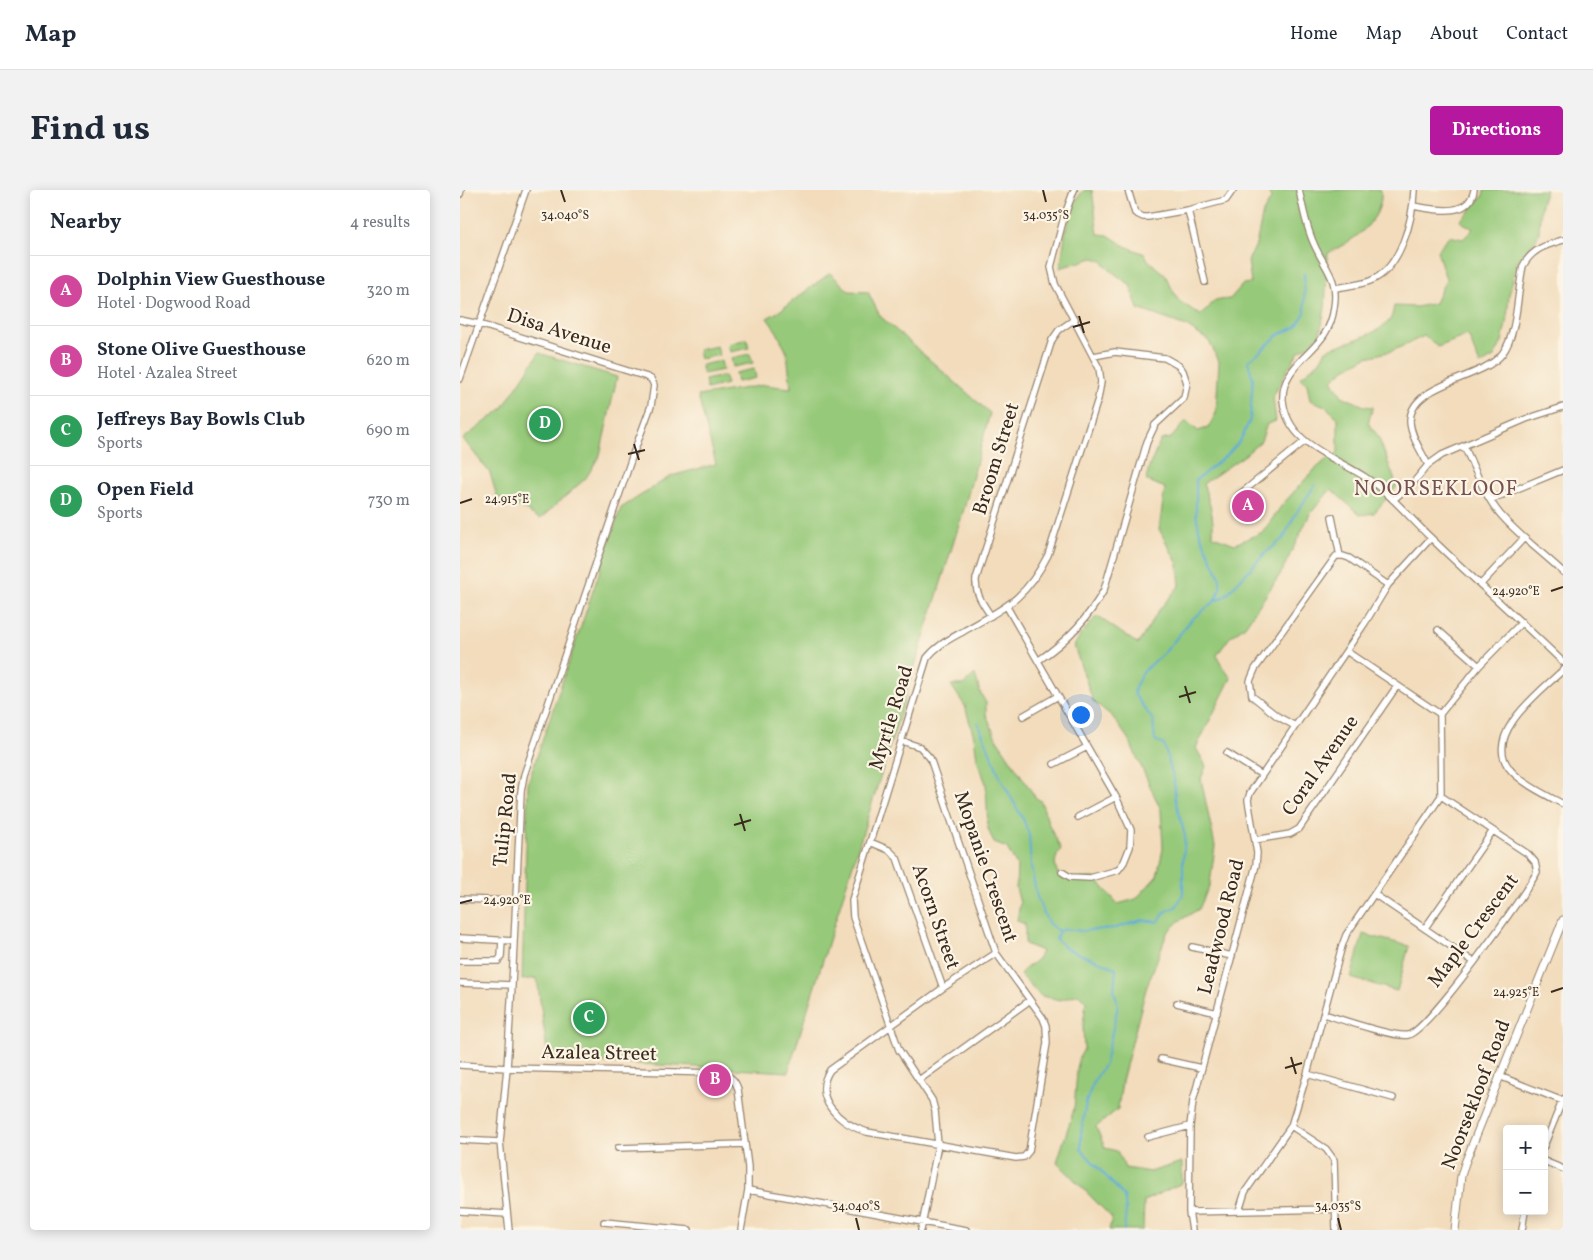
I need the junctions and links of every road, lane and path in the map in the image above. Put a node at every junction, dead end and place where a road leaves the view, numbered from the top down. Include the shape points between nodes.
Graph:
1 (461, 190) edge
2 (526, 190) edge
3 (1074, 190) edge
4 (1128, 190) edge
5 (1233, 190) edge
6 (1299, 190) edge
7 (1414, 190) edge
8 (1474, 190) edge
9 (460, 194) edge
10 (1413, 206) junction
11 (1188, 210) junction
12 (1563, 240) edge
13 (1204, 282) dead end
14 (1336, 288) junction
15 (1075, 319) junction
16 (460, 320) edge
17 (479, 324) junction
18 (1094, 356) junction
19 (647, 377) joint
20 (460, 379) edge
21 (1563, 407) edge
22 (1306, 442) junction
23 (1464, 446) junction
24 (1428, 465) junction
25 (1563, 470) edge
26 (1239, 495) dead end
27 (1393, 500) junction
28 (1490, 500) junction
29 (1332, 517) dead end
30 (1431, 538) junction
31 (1524, 538) junction
32 (1340, 556) junction
33 (1562, 569) edge
34 (1481, 584) junction
35 (1388, 585) junction
36 (1007, 607) junction
37 (991, 616) junction
38 (1522, 622) junction
39 (1438, 630) dead end
40 (1346, 651) junction
41 (1038, 660) junction
42 (1563, 662) edge
43 (1479, 666) junction
44 (1563, 670) edge
45 (1397, 686) junction
46 (1058, 696) junction
47 (1440, 714) junction
48 (1023, 716) dead end
49 (1295, 726) junction
50 (902, 741) junction
51 (1087, 746) junction
52 (1227, 753) dead end
53 (1054, 764) dead end
54 (1262, 775) junction
55 (1441, 796) junction
56 (1116, 797) junction
57 (1563, 804) edge
58 (1078, 818) dead end
59 (1492, 832) junction
60 (1255, 840) junction
61 (870, 842) junction
62 (1062, 872) dead end
63 (1374, 894) junction
64 (460, 899) edge
65 (516, 900) junction
66 (1563, 920) edge
67 (1425, 928) junction
68 (460, 938) edge
69 (502, 940) junction
70 (514, 941) junction
71 (1192, 947) dead end
72 (996, 953) junction
73 (1232, 956) junction
74 (460, 961) edge
75 (1474, 962) junction
76 (460, 983) edge
77 (512, 985) junction
78 (943, 988) junction
79 (1029, 1000) junction
80 (1177, 1003) dead end
81 (1217, 1012) junction
82 (1324, 1014) junction
83 (890, 1025) junction
84 (1161, 1059) dead end
85 (460, 1065) edge
86 (507, 1068) junction
87 (1201, 1068) junction
88 (1308, 1074) junction
89 (1499, 1076) junction
90 (919, 1080) junction
91 (1393, 1098) dead end
92 (1563, 1100) edge
93 (1190, 1126) junction
94 (1292, 1126) junction
95 (1548, 1136) edge
96 (1148, 1137) dead end
97 (460, 1140) edge
98 (500, 1142) junction
99 (745, 1144) junction
100 (938, 1145) junction
101 (618, 1148) dead end
102 (1548, 1163) edge
103 (1563, 1169) edge
104 (748, 1190) junction
105 (1335, 1209) junction
106 (460, 1211) edge
107 (1239, 1211) junction
108 (1190, 1212) junction
109 (507, 1214) junction
110 (1524, 1215) edge
111 (604, 1222) dead end
112 (922, 1222) junction
113 (509, 1230) edge
114 (689, 1230) edge
115 (741, 1230) edge
116 (921, 1230) edge
117 (966, 1230) edge
118 (1192, 1230) edge
119 (1336, 1230) edge
120 (1455, 1230) edge
121 (1522, 1230) edge

1 - 9 street
2 - 17 street
3 - 15 street, Myrtle Road via 1051,267 1055,284
4 - 11 street via 1135,213 1143,217
5 - 11 street via 1226,200
6 - 14 street via 1313,243
7 - 10 street
8 - 10 street via 1470,200 1457,209
10 - 14 street via 1406,235 1387,269 1371,280
11 - 13 street
12 - 24 street via 1539,248 1527,258 1512,336 1503,354 1480,370 1434,389 1414,409 1411,428
14 - 22 street via 1331,323 1324,336 1293,368 1284,391 1291,424
15 - 18 street, Myrtle Road
15 - 37 street, Broom Street via 1058,330 1052,340 976,579 980,600
16 - 17 street, Disa Avenue
17 - 19 street, Disa Avenue
17 - 20 street
18 - 36 street, Myrtle Road via 1101,375 1098,399 1048,555 1024,593
18 - 41 street via 1115,352 1165,358 1184,371 1187,383 1184,398 1155,425 1147,442 1104,590 1096,605 1070,636
19 - 65 street, Tulip Road via 654,385 651,406 524,775
21 - 23 street
22 - 26 street
22 - 27 street via 1366,477
23 - 24 street
23 - 28 street
24 - 27 street
25 - 28 street
27 - 30 street
28 - 31 street
29 - 32 street
30 - 34 street
30 - 35 street, Leadwood Road
31 - 33 street
31 - 34 street
32 - 35 street via 1349,558
32 - 49 street via 1333,559 1250,678 1254,698
34 - 38 street
35 - 40 street, Leadwood Road
36 - 37 street, Myrtle Road
36 - 41 street
37 - 50 street, Myrtle Road via 938,646 927,658
38 - 42 street
38 - 43 street
39 - 43 street
40 - 45 street
40 - 49 street, Leadwood Road
41 - 46 street
43 - 47 street
44 - 57 street via 1520,711 1504,736 1502,748 1509,769
45 - 47 street
45 - 60 street, Coral Avenue via 1299,829 1290,834
46 - 48 street
46 - 51 street
47 - 55 street
49 - 54 street, Leadwood Road
50 - 61 street, Myrtle Road
50 - 72 street, Mopanie Crescent via 920,747 932,762
51 - 53 street
51 - 56 street
52 - 54 street
54 - 60 street, Leadwood Road via 1248,800
55 - 59 street, Maple Crescent
55 - 63 street
56 - 58 street
56 - 62 street via 1130,830 1130,847 1124,862 1118,870 1090,878 1070,877
59 - 67 street
59 - 75 street, Maple Crescent via 1532,858 1537,872
60 - 73 street, Leadwood Road via 1256,865
61 - 78 street, Acorn Street via 889,850 897,858
61 - 83 street, Myrtle Road via 852,900 852,911
63 - 67 street
63 - 82 street via 1346,935
64 - 65 street
65 - 70 street, Tulip Road
66 - 89 street, Noorsekloof Road
67 - 75 street
68 - 69 street
69 - 70 street
69 - 74 street via 498,960
70 - 77 street, Tulip Road
71 - 73 street
72 - 78 street
72 - 79 street, Mopanie Crescent
73 - 81 street, Leadwood Road
75 - 82 street, Maple Crescent via 1422,1026 1411,1034 1395,1034
76 - 77 street
77 - 86 street, Tulip Road
78 - 83 street
79 - 90 street
79 - 100 street, Mopanie Crescent via 1043,1018 1047,1043 1028,1154 1016,1158
80 - 81 street
81 - 87 street, Leadwood Road
82 - 88 street
83 - 90 street, Myrtle Road via 898,1050
83 - 100 street via 830,1070 824,1078 824,1094 835,1114 856,1129
84 - 87 street
85 - 86 street, Azalea Street
86 - 98 street, Tulip Road
86 - 99 street, Azalea Street via 717,1073 730,1076 738,1089
87 - 93 street, Leadwood Road
88 - 91 street
88 - 94 street
89 - 92 street
89 - 120 street, Noorsekloof Road via 1465,1163
90 - 100 street, Myrtle Road via 932,1100
92 - 95 street
93 - 96 street
93 - 108 street, Leadwood Road
94 - 105 street via 1326,1149 1334,1160
94 - 107 street via 1245,1192
97 - 98 street
98 - 109 street, Tulip Road
99 - 101 street
99 - 104 street
100 - 112 street, Myrtle Road
102 - 103 street
104 - 112 street
104 - 115 street
105 - 107 street
105 - 119 street
106 - 109 street
107 - 108 street
108 - 118 street, Leadwood Road
109 - 113 street, Tulip Road
110 - 121 street
111 - 114 street
112 - 116 street, Myrtle Road
112 - 117 street

